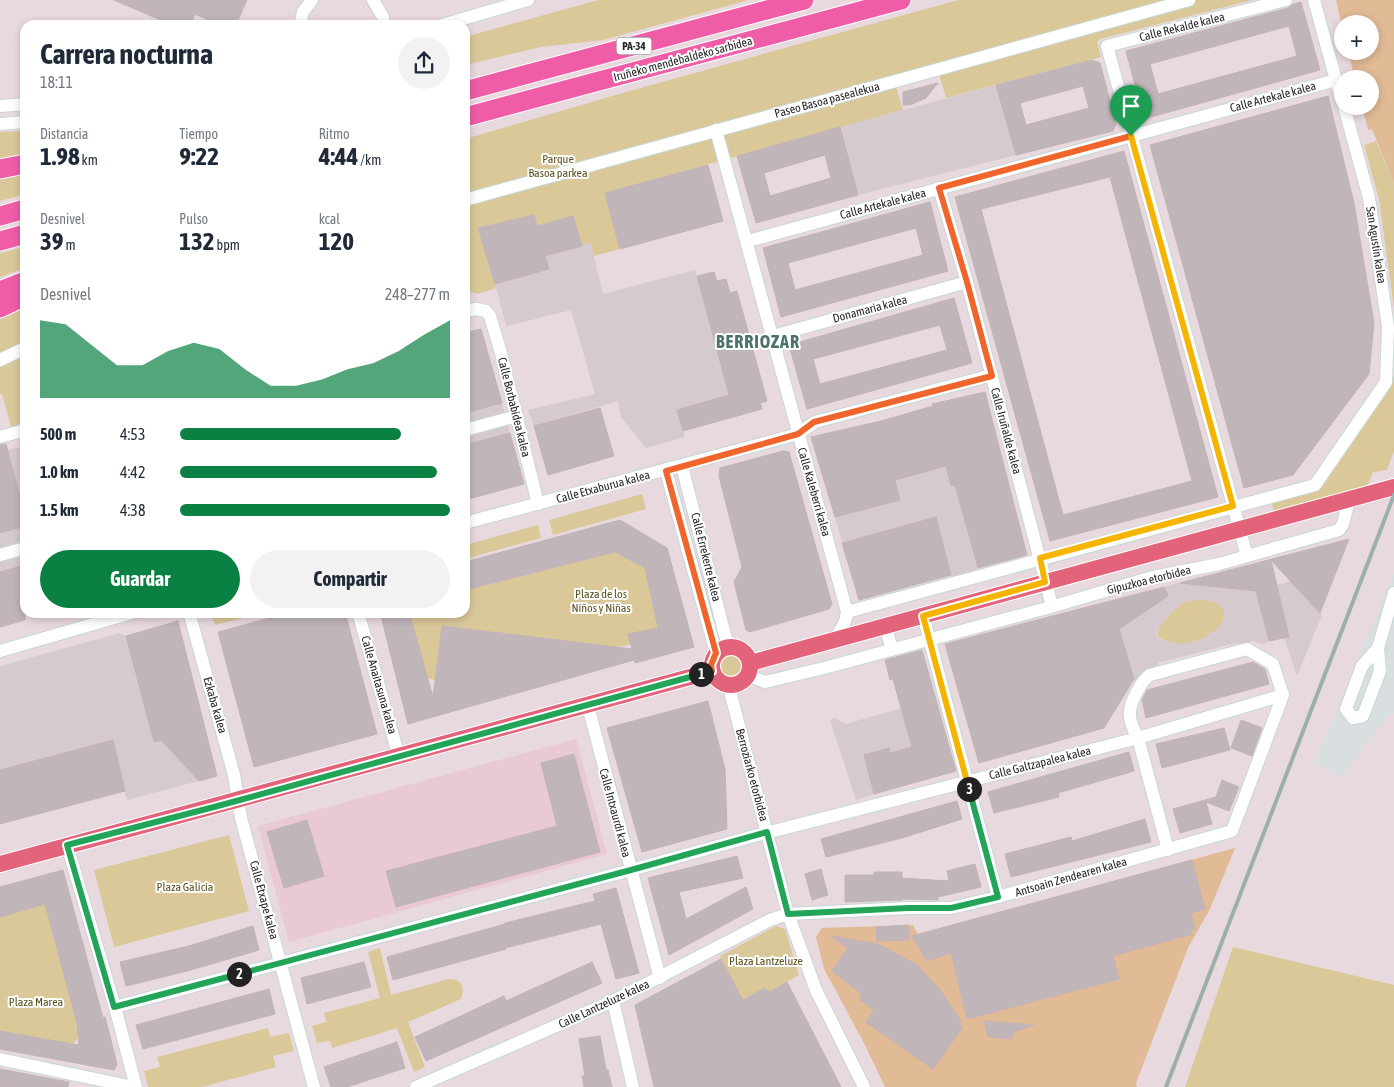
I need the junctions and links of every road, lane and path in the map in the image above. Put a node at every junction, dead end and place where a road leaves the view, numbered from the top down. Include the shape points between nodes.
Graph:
1 (312, 0) edge
2 (528, 0) edge
3 (804, 0) edge
4 (901, 0) edge
5 (1189, 0) edge
6 (1286, 0) edge
7 (1314, 0) edge
8 (377, 2) edge
9 (301, 20) edge
10 (383, 20) edge
11 (459, 20) edge
12 (742, 43) junction
13 (626, 48) junction
14 (1334, 73) edge
15 (470, 77) edge
16 (1334, 81) edge
17 (470, 90) edge
18 (20, 104) edge
19 (0, 106) edge
20 (1346, 115) edge
21 (470, 116) edge
22 (20, 122) edge
23 (0, 124) edge
24 (470, 127) edge
25 (716, 130) junction
26 (1131, 136) junction
27 (20, 165) edge
28 (0, 169) edge
29 (939, 188) junction
30 (470, 199) edge
31 (20, 210) edge
32 (0, 216) edge
33 (20, 235) edge
34 (0, 241) edge
35 (748, 241) junction
36 (967, 282) junction
37 (20, 283) edge
38 (0, 291) edge
39 (20, 298) edge
40 (0, 308) edge
41 (470, 310) edge
42 (773, 336) junction
43 (20, 350) edge
44 (0, 360) edge
45 (992, 376) junction
46 (517, 416) junction
47 (470, 429) edge
48 (20, 431) edge
49 (798, 434) junction
50 (0, 437) edge
51 (682, 466) junction
52 (666, 471) junction
53 (1394, 487) edge
54 (1348, 500) junction
55 (538, 504) junction
56 (1233, 506) junction
57 (470, 522) edge
58 (1240, 530) junction
59 (20, 549) edge
60 (0, 555) edge
61 (1247, 556) junction
62 (1040, 558) junction
63 (1045, 582) junction
64 (1394, 592) edge
65 (1052, 606) junction
66 (847, 612) junction
67 (923, 616) junction
68 (113, 618) edge
69 (191, 618) edge
70 (360, 618) edge
71 (885, 626) junction
72 (834, 639) junction
73 (929, 639) junction
74 (733, 646) junction
75 (1378, 648) junction
76 (892, 649) junction
77 (0, 651) edge
78 (716, 653) junction
79 (749, 669) junction
80 (712, 671) junction
81 (732, 685) junction
82 (1283, 696) junction
83 (588, 706) junction
84 (1138, 738) junction
85 (399, 757) junction
86 (967, 781) junction
87 (239, 799) junction
88 (767, 832) junction
89 (67, 845) junction
90 (1168, 850) junction
91 (0, 864) edge
92 (631, 870) junction
93 (998, 897) junction
94 (788, 914) junction
95 (281, 963) junction
96 (660, 978) junction
97 (612, 1001) junction
98 (114, 1007) junction
99 (0, 1059) edge
100 (135, 1087) edge
101 (314, 1087) edge
102 (416, 1087) edge
103 (633, 1087) edge
104 (864, 1087) edge

1 - 9 street
2 - 11 street
3 - 13 highway, Iruñeko mendebaldeko sarbidea / PA-34
4 - 12 highway, Iruñeko mendebaldeko sarbidea / PA-34
5 - 25 street, Paseo Basoa pasealekua
6 - 26 street, Calle Rekalde kalea via 1107,46
7 - 14 street
8 - 10 street
12 - 21 highway, Iruñeko mendebaldeko sarbidea / PA-34
12 - 24 highway
13 - 15 highway via 549,57
13 - 17 highway, Iruñeko mendebaldeko sarbidea / PA-34
16 - 26 street, Calle Artekale kalea
18 - 19 street
20 - 56 street, San Agustin kalea via 1370,207 1388,327 1386,382 1315,485
22 - 23 street
25 - 30 street, Paseo Basoa pasealekua
25 - 35 street, Calle Kaleberri kalea
26 - 29 street, Calle Artekale kalea
26 - 56 street
27 - 28 highway
29 - 35 street, Calle Artekale kalea
29 - 36 street, Calle Iruñalde kalea
31 - 32 highway
33 - 34 highway
35 - 42 street, Calle Kaleberri kalea
36 - 42 street, Donamaria kalea
36 - 45 street, Calle Iruñalde kalea
37 - 38 highway
39 - 40 highway
41 - 46 street, Calle Borbabidea kalea via 486,311 490,316
42 - 49 street, Calle Kaleberri kalea
43 - 44 street
45 - 49 street, Calle Etxaburua kalea via 814,422
45 - 62 street, Calle Iruñalde kalea
46 - 47 street
46 - 55 street, Calle Borbabidea kalea
48 - 50 street
49 - 51 street, Calle Etxaburua kalea
49 - 66 street, Calle Kaleberri kalea
51 - 52 street, Calle Etxaburua kalea
51 - 74 street, Calle Errekerte kalea via 726,639
52 - 55 street, Calle Etxaburua kalea
52 - 78 street, Calle Errekerte kalea
53 - 54 main road, Gipuzkoa etorbidea
54 - 58 main road, Gipuzkoa etorbidea
54 - 61 street, Gipuzkoa etorbidea via 1343,524 1338,530
55 - 57 street, Calle Etxaburua kalea
56 - 58 street
56 - 62 street
58 - 61 street
58 - 63 main road, Gipuzkoa etorbidea
59 - 60 street
61 - 65 street, Gipuzkoa etorbidea
62 - 63 street
62 - 66 street
63 - 65 street
63 - 67 main road, Gipuzkoa etorbidea
64 - 75 street
65 - 73 street, Gipuzkoa etorbidea
66 - 72 street via 846,620
67 - 71 main road, Gipuzkoa etorbidea
67 - 73 street
68 - 77 street
69 - 87 street, Ezkaba kalea
70 - 85 street, Calle Anaitasuna kalea
71 - 72 main road, Gipuzkoa etorbidea
71 - 76 street
72 - 79 main road, Gipuzkoa etorbidea
73 - 76 street, Gipuzkoa etorbidea
73 - 86 street
74 - 78 main road
74 - 79 main road via 744,652
75 - 75 street via 1359,674 1346,709 1352,718 1363,716 1380,671
76 - 79 street, Gipuzkoa etorbidea via 765,682
78 - 80 main road
79 - 81 main road, Gipuzkoa etorbidea via 744,680
80 - 81 main road via 720,682
80 - 83 main road
81 - 88 street, Berroziarko etorbidea via 731,695
82 - 84 street, Calle Galtzapalea kalea
82 - 84 street via 1273,664 1247,650 1150,675 1130,702 1131,726
82 - 90 street, Antsoain Zendearen kalea via 1232,831
83 - 85 main road
83 - 92 street, Calle Intxaurdi kalea
84 - 86 street, Calle Galtzapalea kalea
84 - 90 street
85 - 87 main road
86 - 88 street, Calle Galtzapalea kalea
86 - 93 street
87 - 89 main road
87 - 95 street, Calle Etxape kalea via 241,818
88 - 92 street, Calle Galtzapalea kalea
88 - 94 street, Berroziarko etorbidea
89 - 91 main road
89 - 98 street
90 - 93 street, Antsoain Zendearen kalea
92 - 95 street, Calle Galtzapalea kalea
92 - 96 street, Calle Intxaurdi kalea
93 - 94 street, Antsoain Zendearen kalea via 951,908
94 - 96 street, Calle Lantzeluze kalea via 770,920
94 - 104 street, Berroziarko etorbidea via 816,990
95 - 98 street, Calle Galtzapalea kalea
95 - 101 street, Calle Etxape kalea
96 - 97 street, Calle Lantzeluze kalea
97 - 102 street, Calle Lantzeluze kalea
97 - 103 street
98 - 100 street
99 - 100 street

